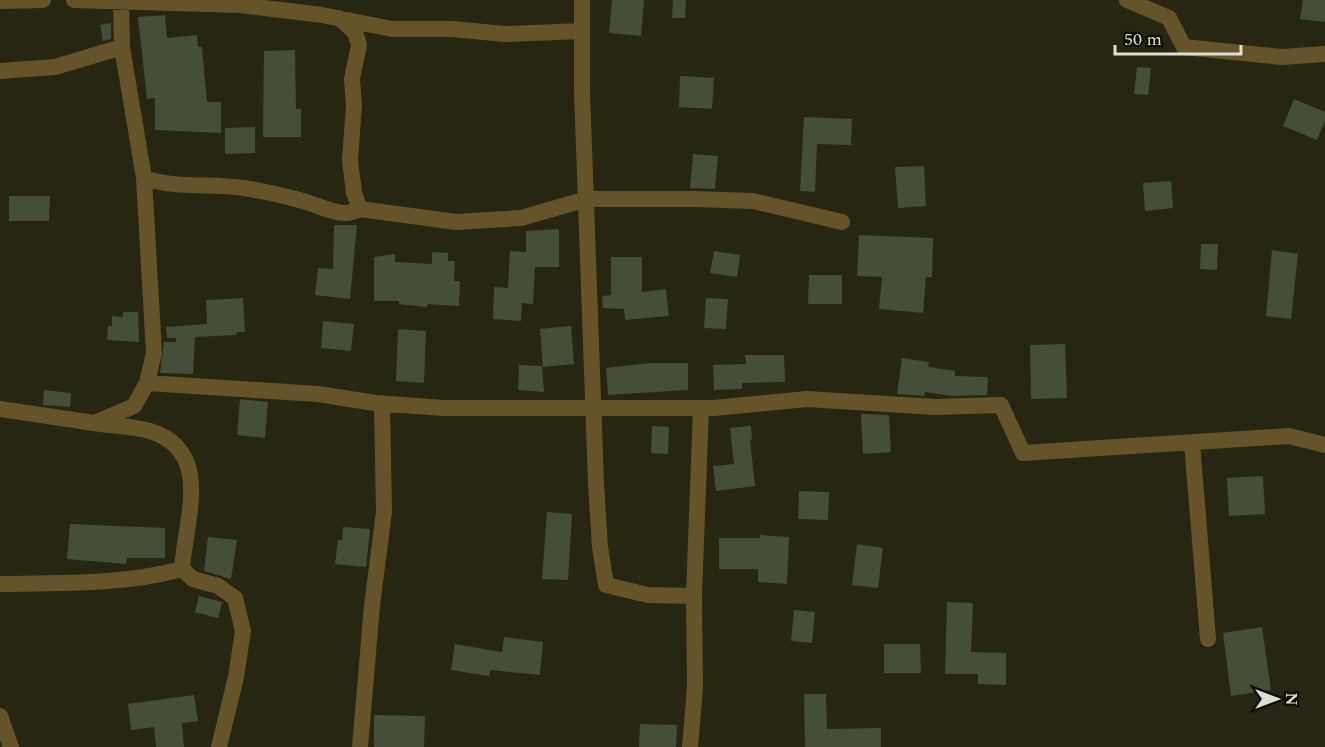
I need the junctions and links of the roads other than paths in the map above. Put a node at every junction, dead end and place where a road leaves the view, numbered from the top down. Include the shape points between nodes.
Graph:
1 (43, 0) edge
2 (74, 0) edge
3 (582, 0) edge
4 (1127, 0) edge
5 (0, 1) edge
6 (121, 3) junction
7 (339, 18) junction
8 (581, 31) junction
9 (122, 46) junction
10 (1325, 54) edge
11 (0, 71) edge
12 (144, 178) junction
13 (587, 199) junction
14 (360, 209) junction
15 (842, 222) dead end
16 (147, 383) junction
17 (382, 404) junction
18 (594, 407) junction
19 (701, 408) junction
20 (0, 409) edge
21 (94, 423) junction
22 (1192, 443) junction
23 (1325, 445) edge
24 (182, 569) junction
25 (0, 584) edge
26 (694, 596) junction
27 (1208, 639) dead end
28 (1, 721) edge
29 (11, 747) edge
30 (219, 747) edge
31 (360, 747) edge
32 (690, 747) edge

1 - 5 street
2 - 6 street
3 - 8 street
4 - 10 street via 1169,18 1185,47 1281,57
6 - 7 street via 240,5
6 - 9 street
7 - 8 street via 392,29 505,34
7 - 14 street via 355,32 359,45 352,79 350,160
8 - 13 street
9 - 11 street via 55,67
9 - 12 street
12 - 14 street via 178,186 244,188 326,210
12 - 16 street via 154,353
13 - 14 street via 521,218 456,222
13 - 15 street via 753,201
13 - 18 street
16 - 17 street via 318,394
16 - 21 street via 134,406
17 - 18 street via 444,408
17 - 31 street via 384,512
18 - 19 street
18 - 26 street via 599,537 606,585 648,595
19 - 22 street via 807,399 935,407 1001,405 1023,453
19 - 26 street
20 - 21 street
21 - 24 street via 149,431 173,441 185,457 193,488
22 - 23 street via 1289,436
22 - 27 street
24 - 25 street via 150,578 95,583
24 - 30 street via 193,579 218,586 235,598 243,631
26 - 32 street via 695,687
28 - 29 street

